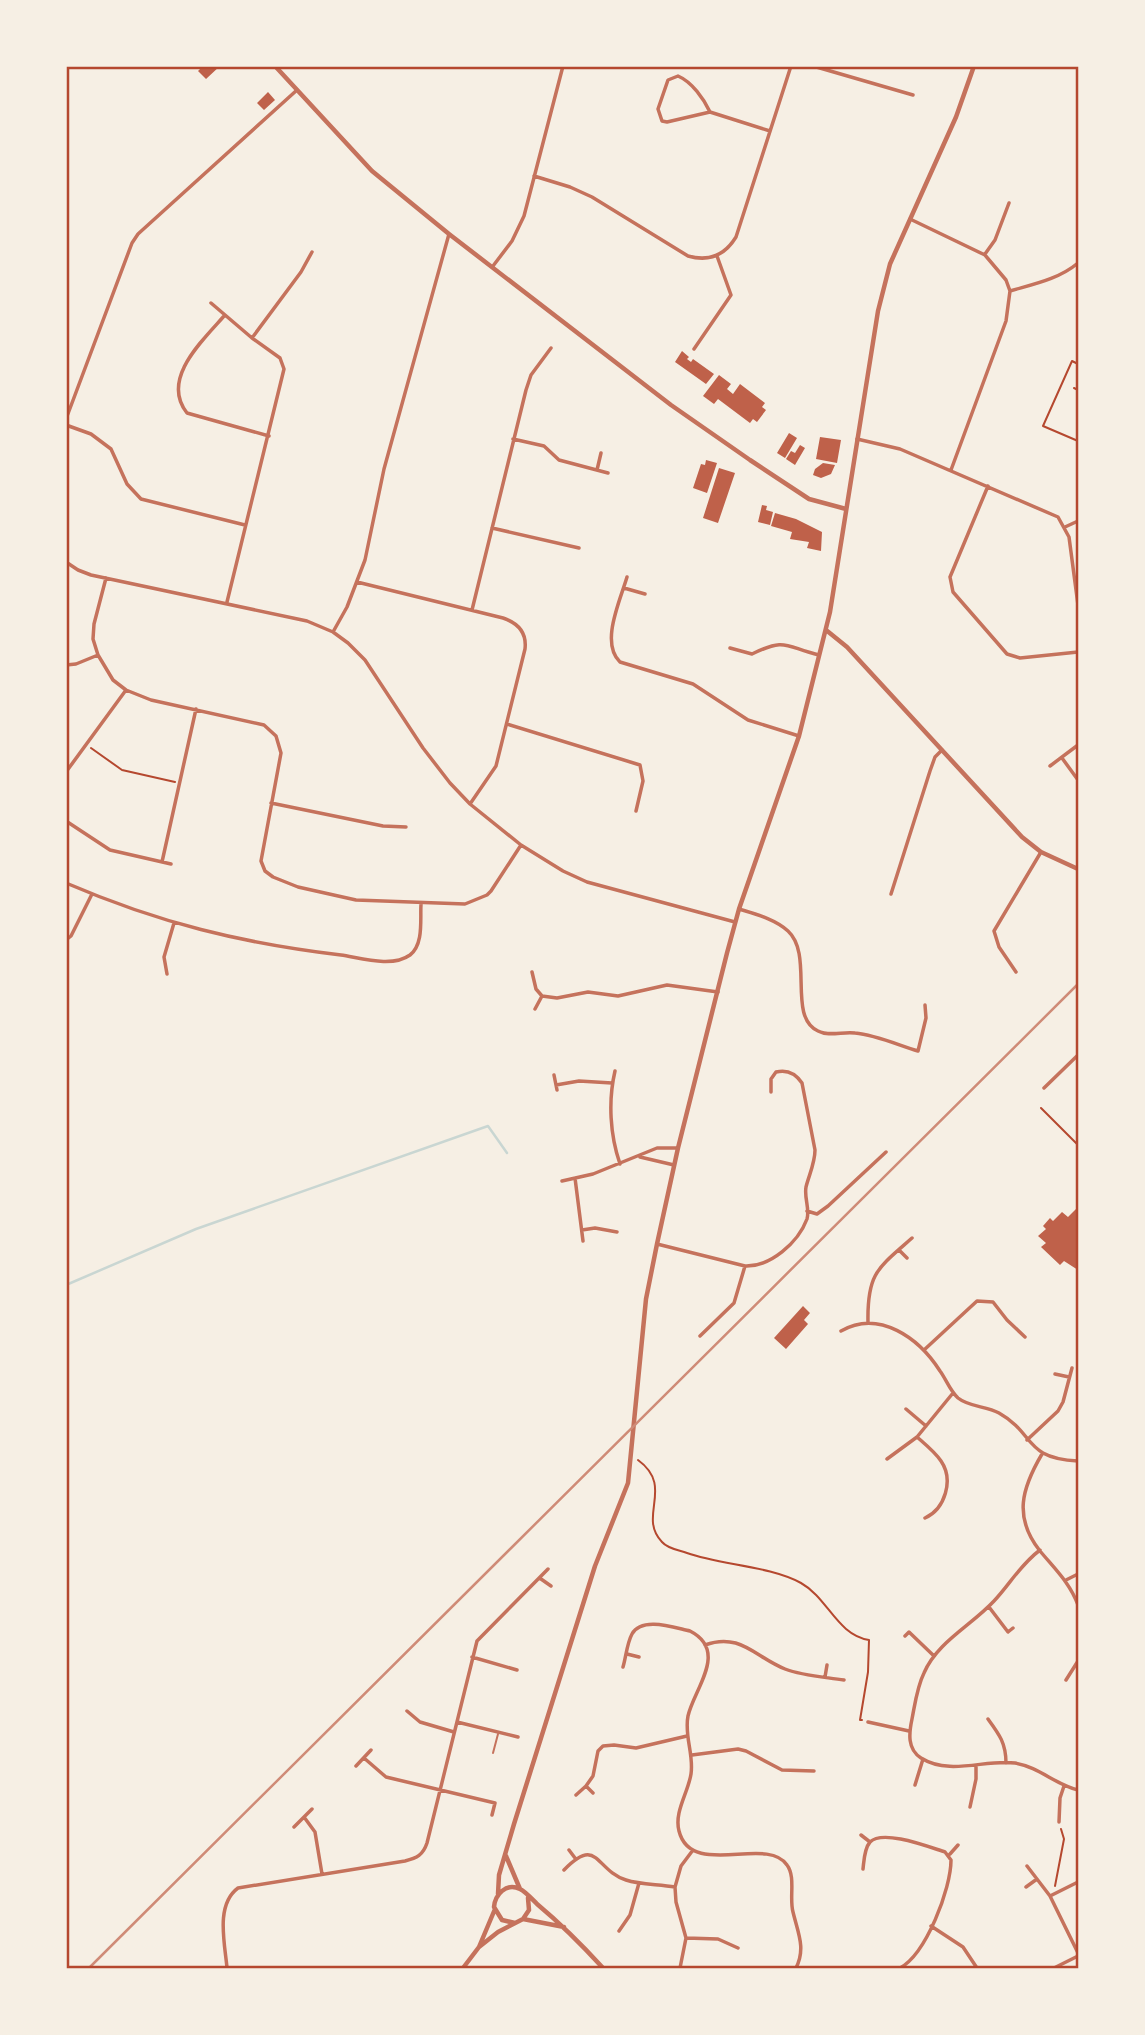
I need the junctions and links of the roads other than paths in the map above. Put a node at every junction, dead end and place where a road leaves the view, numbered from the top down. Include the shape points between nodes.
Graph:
1 (275, 66) edge
2 (563, 66) edge
3 (791, 66) edge
4 (813, 66) edge
5 (974, 66) edge
6 (297, 90) junction
7 (913, 95) dead end
8 (710, 112) junction
9 (770, 131) junction
10 (534, 176) junction
11 (1009, 203) dead end
12 (910, 219) junction
13 (449, 234) junction
14 (312, 252) dead end
15 (985, 255) junction
16 (717, 256) junction
17 (1079, 262) edge
18 (493, 266) junction
19 (1010, 291) junction
20 (212, 303) dead end
21 (225, 315) junction
22 (252, 338) junction
23 (551, 348) dead end
24 (694, 349) dead end
25 (66, 419) edge
26 (66, 425) edge
27 (269, 436) junction
28 (513, 439) junction
29 (857, 439) junction
30 (601, 453) dead end
31 (597, 470) junction
32 (951, 470) junction
33 (608, 473) dead end
34 (988, 486) junction
35 (846, 509) junction
36 (1079, 521) edge
37 (245, 525) junction
38 (1065, 527) junction
39 (492, 528) junction
40 (579, 548) dead end
41 (66, 562) edge
42 (627, 577) dead end
43 (106, 578) junction
44 (357, 582) junction
45 (624, 588) junction
46 (645, 594) dead end
47 (227, 603) junction
48 (1079, 604) edge
49 (471, 610) junction
50 (826, 629) junction
51 (333, 632) junction
52 (730, 648) dead end
53 (1079, 652) edge
54 (98, 655) junction
55 (820, 655) junction
56 (66, 665) edge
57 (126, 690) junction
58 (196, 709) junction
59 (507, 724) junction
60 (799, 736) junction
61 (1079, 745) edge
62 (942, 750) junction
63 (1062, 758) junction
64 (1050, 766) dead end
65 (66, 772) edge
66 (1079, 780) edge
67 (271, 803) junction
68 (470, 804) junction
69 (636, 811) dead end
70 (66, 821) edge
71 (406, 827) dead end
72 (521, 845) junction
73 (1041, 852) junction
74 (162, 862) junction
75 (171, 864) dead end
76 (1079, 869) edge
77 (66, 883) edge
78 (92, 894) junction
79 (891, 894) dead end
80 (421, 904) junction
81 (739, 909) junction
82 (735, 922) junction
83 (174, 923) junction
84 (66, 940) edge
85 (532, 972) dead end
86 (1016, 972) dead end
87 (167, 974) dead end
88 (718, 992) junction
89 (542, 996) junction
90 (925, 1005) dead end
91 (535, 1009) dead end
92 (1079, 1055) edge
93 (615, 1071) dead end
94 (554, 1076) dead end
95 (612, 1083) junction
96 (1044, 1088) dead end
97 (771, 1092) dead end
98 (678, 1148) junction
99 (886, 1152) dead end
100 (638, 1157) junction
101 (620, 1164) junction
102 (674, 1165) junction
103 (575, 1178) junction
104 (562, 1181) dead end
105 (807, 1211) junction
106 (582, 1230) junction
107 (617, 1232) dead end
108 (912, 1238) dead end
109 (583, 1241) dead end
110 (657, 1244) junction
111 (899, 1250) junction
112 (907, 1258) dead end
113 (745, 1266) junction
114 (868, 1322) junction
115 (841, 1331) dead end
116 (701, 1336) dead end
117 (1025, 1337) dead end
118 (924, 1350) junction
119 (1072, 1368) dead end
120 (1055, 1374) dead end
121 (1069, 1377) junction
122 (953, 1393) junction
123 (906, 1409) dead end
124 (926, 1426) junction
125 (917, 1437) junction
126 (1027, 1440) junction
127 (1042, 1454) junction
128 (887, 1459) dead end
129 (1079, 1461) edge
130 (925, 1518) dead end
131 (1040, 1550) junction
132 (548, 1569) dead end
133 (1079, 1574) edge
134 (540, 1579) junction
135 (1066, 1580) junction
136 (551, 1586) dead end
137 (1079, 1605) edge
138 (989, 1607) junction
139 (1013, 1628) dead end
140 (905, 1636) dead end
141 (704, 1645) junction
142 (627, 1654) junction
143 (934, 1656) junction
144 (472, 1657) junction
145 (639, 1657) dead end
146 (1079, 1661) edge
147 (827, 1665) dead end
148 (623, 1667) dead end
149 (517, 1670) dead end
150 (825, 1677) junction
151 (844, 1680) dead end
152 (1066, 1680) dead end
153 (407, 1711) dead end
154 (988, 1719) dead end
155 (457, 1722) junction
156 (868, 1722) road end
157 (909, 1731) junction
158 (454, 1732) junction
159 (498, 1732) junction
160 (687, 1736) junction
161 (518, 1737) dead end
162 (371, 1750) dead end
163 (493, 1753) dead end
164 (691, 1755) junction
165 (364, 1758) junction
166 (923, 1759) junction
167 (1006, 1763) junction
168 (356, 1766) dead end
169 (976, 1766) junction
170 (814, 1771) dead end
171 (915, 1785) dead end
172 (586, 1786) junction
173 (1064, 1786) junction
174 (440, 1790) junction
175 (1079, 1790) edge
176 (593, 1793) dead end
177 (576, 1795) dead end
178 (970, 1807) dead end
179 (312, 1809) dead end
180 (492, 1815) dead end
181 (304, 1817) junction
182 (1059, 1822) road end
183 (295, 1827) dead end
184 (861, 1835) dead end
185 (870, 1842) junction
186 (958, 1845) dead end
187 (569, 1850) dead end
188 (693, 1850) junction
189 (505, 1855) junction
190 (949, 1855) junction
191 (575, 1858) junction
192 (1027, 1866) dead end
193 (564, 1870) dead end
194 (863, 1870) dead end
195 (322, 1874) junction
196 (1037, 1879) junction
197 (1079, 1882) edge
198 (639, 1883) junction
199 (675, 1887) junction
200 (1026, 1887) dead end
201 (520, 1889) junction
202 (498, 1894) junction
203 (526, 1895) junction
204 (1052, 1895) junction
205 (495, 1909) junction
206 (523, 1919) junction
207 (515, 1923) junction
208 (931, 1926) junction
209 (565, 1927) junction
210 (619, 1931) dead end
211 (685, 1938) junction
212 (479, 1947) junction
213 (738, 1948) dead end
214 (1079, 1954) edge
215 (228, 1969) edge
216 (463, 1969) edge
217 (603, 1969) edge
218 (680, 1969) edge
219 (796, 1969) edge
220 (900, 1969) edge
221 (976, 1969) edge
222 (1054, 1969) edge

1 - 6 street
2 - 10 street
3 - 9 street
4 - 7 street
5 - 12 street via 959,111
6 - 13 street via 372,171
6 - 25 street via 138,234
8 - 8 street via 662,121 658,109 668,80 678,76 686,80
8 - 9 street
9 - 16 street via 736,237
10 - 16 street via 592,197 688,256
10 - 18 street via 524,216
11 - 15 street
12 - 15 street
12 - 29 street via 882,291
13 - 18 street
13 - 44 street
14 - 22 street
15 - 19 street
16 - 24 street via 731,295
17 - 19 street via 1067,272
18 - 35 street via 671,405 750,460 809,499
19 - 32 street via 1006,321
20 - 21 street
21 - 22 street
21 - 27 street via 184,365 176,391 178,403 187,413
22 - 27 street via 280,358 284,369
23 - 28 street via 531,375
26 - 37 street via 91,434 111,449 127,484 141,499
27 - 37 street
28 - 31 street via 544,446 559,460
28 - 39 street
29 - 32 street via 891,445
29 - 35 street
30 - 31 street
31 - 33 street
32 - 34 street
34 - 38 street via 1058,517
34 - 53 street via 950,577 953,592 1007,654 1020,658
35 - 50 street
36 - 38 street
37 - 47 street
38 - 48 street
39 - 40 street
39 - 49 street
41 - 43 street
42 - 45 street
43 - 47 street
43 - 54 street via 94,624
44 - 49 street
44 - 51 street
45 - 46 street
45 - 60 street via 610,643 620,662 693,684 748,720
47 - 51 street
49 - 59 street via 515,622 524,635 525,649
50 - 55 street
50 - 62 street
51 - 68 street via 365,660 423,748
52 - 55 street via 752,654 781,643
54 - 56 street
54 - 57 street via 113,680
55 - 60 street
57 - 58 street
57 - 65 street
58 - 67 street via 264,725 276,736 281,753
58 - 74 street
59 - 68 street via 496,766
59 - 69 street via 640,765 643,780
60 - 81 street
61 - 63 street
62 - 73 street
62 - 79 street via 930,771
63 - 64 street
63 - 66 street
67 - 71 street
67 - 80 street via 261,861 273,877 356,900
68 - 72 street
70 - 74 street via 110,850
72 - 80 street via 487,895 465,904
72 - 82 street via 587,882
73 - 76 street
73 - 86 street via 995,931 999,947
74 - 75 street
77 - 78 street
78 - 83 street
78 - 84 street
80 - 83 street via 415,949 393,960 267,945
81 - 82 street
81 - 90 street via 789,931 800,956 805,1015 819,1032 855,1033 918,1051
82 - 88 street
83 - 87 street via 164,957
85 - 89 street
88 - 89 street via 667,985 618,996 588,992
88 - 98 street
89 - 91 street
92 - 96 street
93 - 95 street
94 - 95 street via 556,1087 579,1081
95 - 101 street via 612,1133
97 - 105 street via 776,1072 789,1072 802,1083 815,1150 806,1190
98 - 100 street via 657,1148
98 - 102 street
99 - 105 street via 828,1206 817,1214
100 - 101 street
100 - 102 street
101 - 103 street
102 - 110 street
103 - 104 street
103 - 106 street
105 - 113 street via 807,1219 788,1247 770,1260
106 - 107 street
106 - 109 street
108 - 111 street
110 - 113 street
110 - 189 street via 646,1299 626,1490 595,1566
111 - 112 street
111 - 114 street via 878,1268 870,1288
113 - 116 street via 734,1303
114 - 115 street
114 - 118 street via 885,1324
117 - 118 street via 993,1302 982,1300
118 - 122 street
119 - 121 street
120 - 121 street
121 - 126 street via 1058,1411
122 - 124 street
122 - 126 street via 1006,1417
123 - 124 street
124 - 125 street
125 - 128 street
125 - 130 street via 941,1460 947,1478 942,1504
126 - 127 street
127 - 129 street
127 - 131 street via 1026,1485 1023,1510
131 - 135 street
131 - 138 street via 1021,1565
132 - 134 street
133 - 135 street
134 - 136 street
134 - 144 street via 482,1634
135 - 137 street
138 - 139 street via 1008,1632
138 - 143 street
140 - 143 street via 909,1632
141 - 142 street via 690,1631 646,1625 632,1634
141 - 150 street via 730,1640 784,1669
141 - 160 street via 708,1668 688,1714
142 - 145 street
142 - 148 street
143 - 157 street via 923,1673
144 - 149 street
144 - 155 street
146 - 152 street
147 - 150 street
150 - 151 street
153 - 158 street via 420,1722
154 - 167 street via 1005,1746
155 - 158 street
155 - 159 street
156 - 157 street
157 - 166 street via 912,1746
158 - 174 street
159 - 161 street
159 - 163 lane
160 - 164 street
160 - 172 street via 636,1748 603,1746
162 - 165 street
164 - 170 street via 738,1749 782,1770
164 - 188 street via 688,1788 677,1818 681,1836
165 - 168 street
165 - 174 street via 386,1777
166 - 169 street
166 - 171 street
167 - 169 street
167 - 173 street via 1038,1771
169 - 178 street
172 - 176 street
172 - 177 street
173 - 175 street
173 - 182 street
174 - 180 street via 495,1803
174 - 195 street via 420,1856
179 - 181 street
181 - 183 street
181 - 195 street via 315,1832
184 - 185 street
185 - 190 street via 890,1837
185 - 194 street
186 - 190 street
187 - 191 street
188 - 199 street via 681,1866
188 - 219 street via 713,1855 769,1855 786,1863 791,1907 802,1941
189 - 201 street
189 - 202 street
190 - 208 street via 948,1880
191 - 193 street
191 - 198 street via 593,1856 615,1875
192 - 196 street
195 - 215 street via 244,1886 232,1893 224,1912
196 - 200 street
196 - 204 street
197 - 204 street
198 - 199 street
198 - 210 street via 630,1916
199 - 211 street
201 - 202 street via 506,1888
201 - 203 street
202 - 205 street
203 - 206 street via 530,1906
203 - 209 street
204 - 214 street
205 - 207 street via 502,1920
205 - 212 street
206 - 207 street
206 - 209 street
207 - 212 street
208 - 220 street via 915,1956
208 - 221 street via 963,1947
209 - 217 street
211 - 213 street via 718,1939
211 - 218 street
212 - 216 street
214 - 222 street

